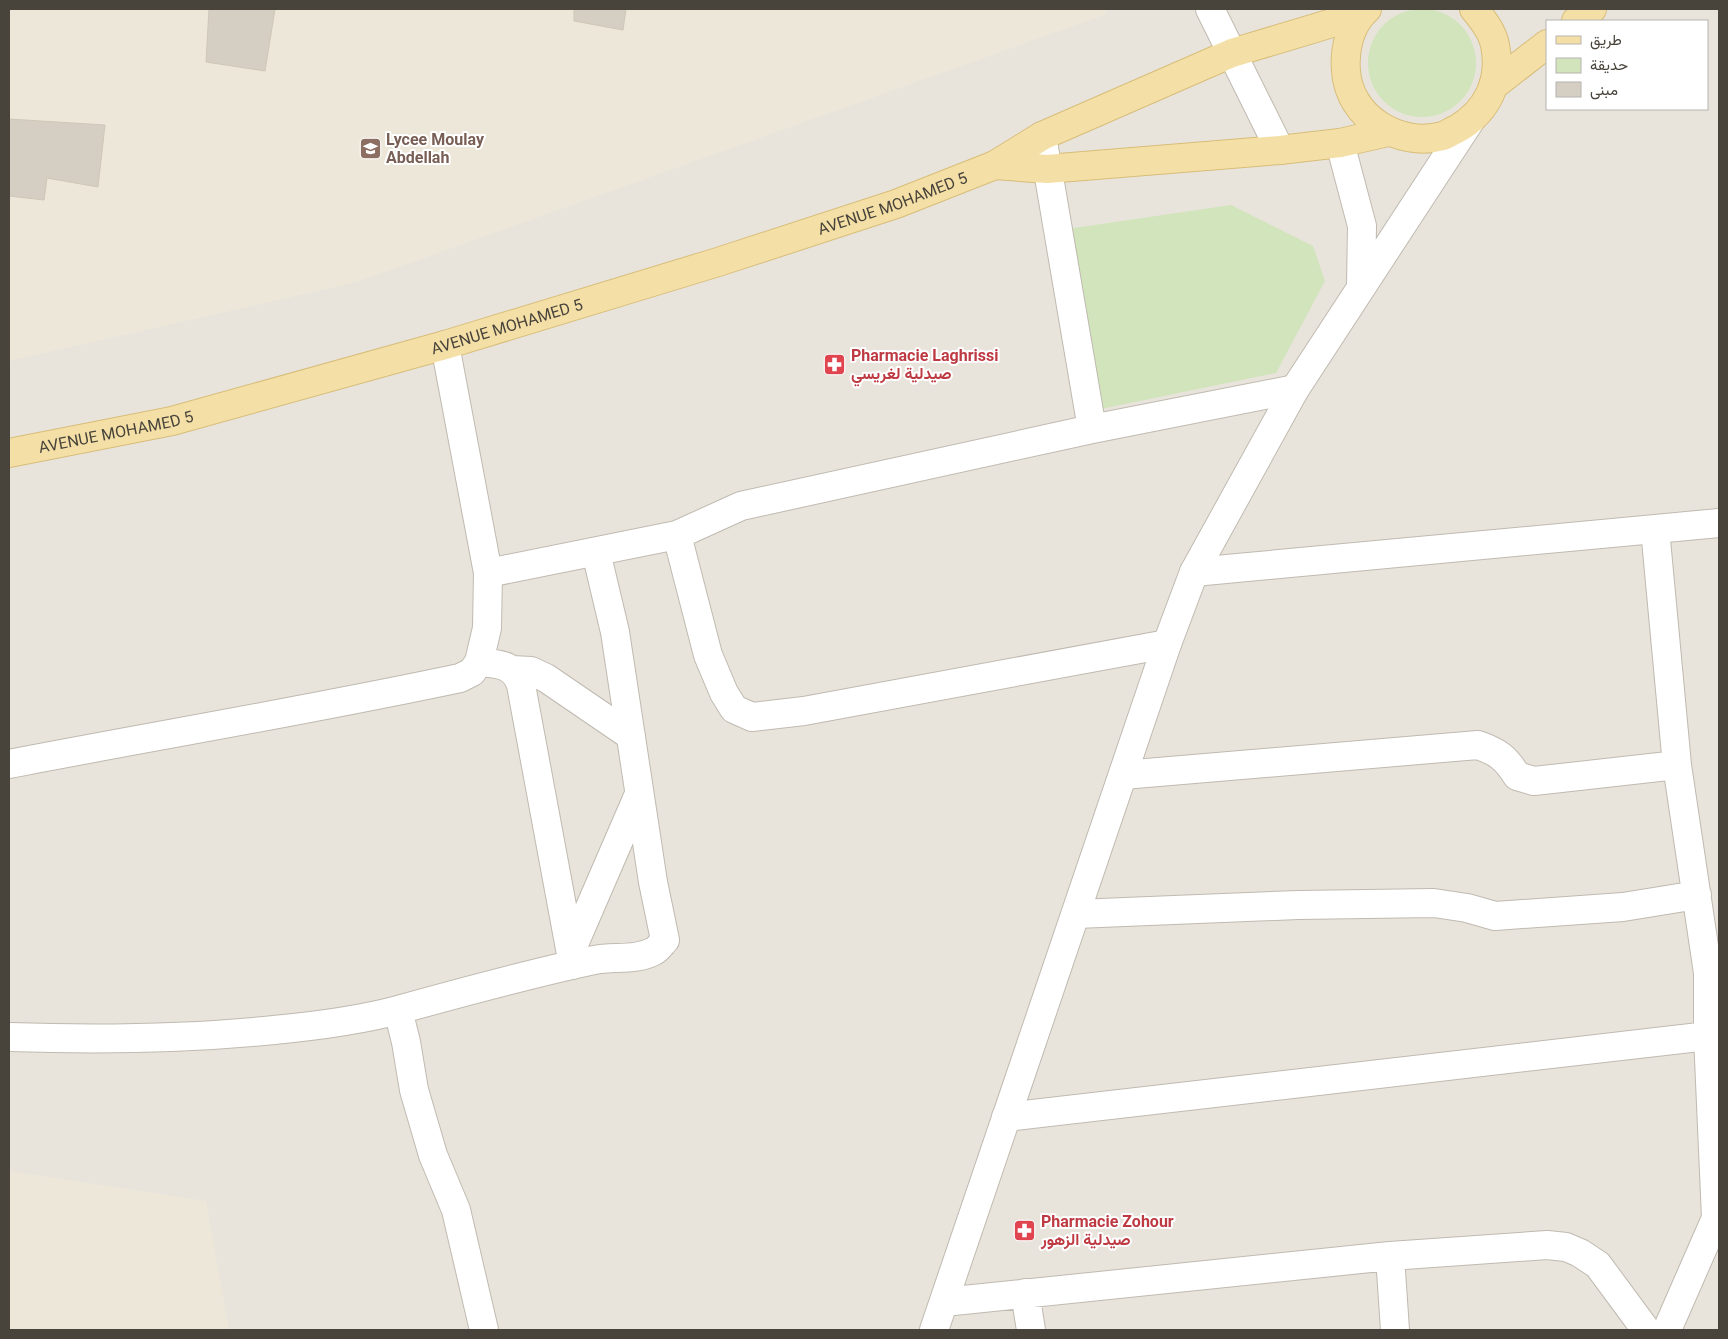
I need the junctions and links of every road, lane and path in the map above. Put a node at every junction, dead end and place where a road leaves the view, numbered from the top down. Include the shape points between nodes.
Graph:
1 (1210, 9) edge
2 (1474, 9) edge
3 (1592, 9) edge
4 (1365, 11) edge
5 (1577, 20) edge
6 (1546, 45) edge
7 (1232, 53) junction
8 (1493, 86) junction
9 (1470, 121) junction
10 (1388, 132) junction
11 (1042, 136) junction
12 (1340, 143) junction
13 (1280, 150) junction
14 (995, 165) junction
15 (1047, 169) junction
16 (1362, 285) junction
17 (445, 345) junction
18 (1295, 389) junction
19 (1092, 429) junction
20 (9, 453) edge
21 (1719, 523) edge
22 (1655, 529) junction
23 (677, 535) junction
24 (596, 552) junction
25 (1194, 572) junction
26 (488, 573) junction
27 (1167, 644) junction
28 (479, 662) junction
29 (512, 670) junction
30 (631, 736) junction
31 (9, 764) edge
32 (1677, 765) junction
33 (1123, 775) junction
34 (639, 794) junction
35 (1697, 895) junction
36 (1076, 914) junction
37 (572, 958) junction
38 (1713, 972) edge
39 (398, 1010) junction
40 (1708, 1036) junction
41 (9, 1037) edge
42 (1006, 1117) junction
43 (1718, 1218) edge
44 (1390, 1256) junction
45 (1026, 1293) junction
46 (944, 1302) junction
47 (484, 1330) edge
48 (934, 1330) edge
49 (1031, 1330) edge
50 (1395, 1330) edge
51 (1646, 1330) edge
52 (1667, 1330) edge

1 - 7 street
2 - 8 main road via 1487,24 1494,44 1497,65
3 - 5 main road
4 - 7 main road, AVENUE MOHAMED 5
4 - 10 main road via 1350,34 1345,56 1346,79 1354,101 1368,119
6 - 8 main road
7 - 11 main road, AVENUE MOHAMED 5
7 - 13 street
8 - 9 main road via 1484,105
9 - 10 main road via 1444,136 1415,139
9 - 16 street
10 - 12 main road
11 - 14 main road, AVENUE MOHAMED 5
11 - 15 street
12 - 13 main road
12 - 16 street via 1362,226
13 - 15 main road
14 - 15 main road
14 - 17 main road, AVENUE MOHAMED 5 via 840,223
15 - 19 street
16 - 18 street
17 - 20 main road, AVENUE MOHAMED 5 via 172,421
17 - 26 street
18 - 19 street
18 - 25 street
19 - 23 street via 741,506
21 - 22 street
22 - 25 street
22 - 32 street
23 - 24 street
23 - 27 street via 708,655 734,709 752,717 804,711
24 - 26 street
24 - 30 street via 615,632
25 - 27 street
26 - 28 street via 487,628
27 - 33 street
28 - 29 street via 504,665
28 - 31 street via 472,672 460,678
29 - 30 street via 531,671 546,678
29 - 37 street via 518,675 521,685
30 - 34 street
32 - 33 street via 1534,781 1517,776 1509,762 1494,750 1478,745
32 - 35 street
33 - 36 street
34 - 37 street
34 - 37 street via 665,940 655,950 639,956 597,960
35 - 36 street via 1623,907 1496,916 1434,903
35 - 38 street
36 - 42 street
37 - 39 street
38 - 40 street
39 - 41 street via 334,1024 237,1034 141,1039
39 - 47 street via 414,1090 433,1155 456,1210
40 - 42 street
40 - 43 street
42 - 46 street
43 - 52 street
44 - 45 street
44 - 50 street
44 - 51 street via 1547,1245 1566,1247 1598,1265
45 - 46 street
45 - 49 street
46 - 48 street

